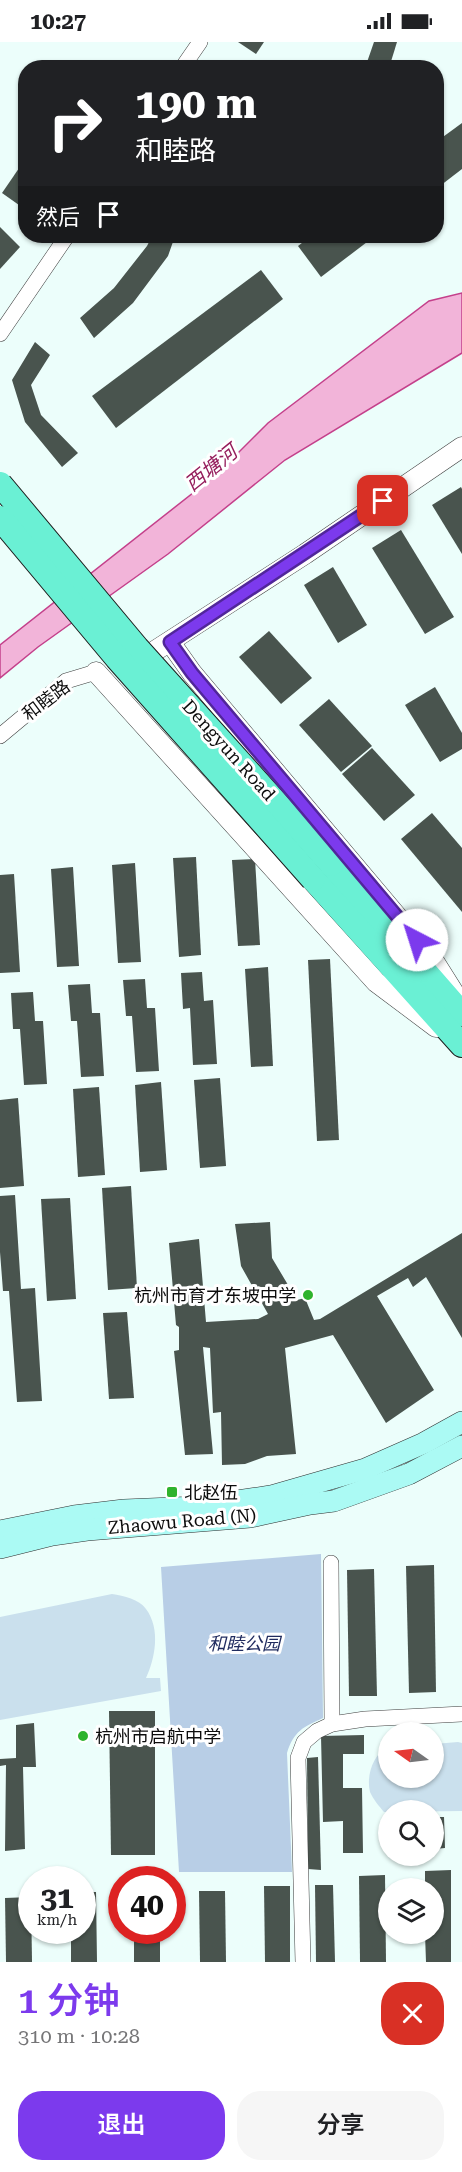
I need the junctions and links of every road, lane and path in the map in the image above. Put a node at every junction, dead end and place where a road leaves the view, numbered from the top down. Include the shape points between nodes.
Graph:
1 (200, 42) edge
2 (188, 60) edge
3 (62, 243) edge
4 (0, 334) edge
5 (462, 447) edge
6 (0, 484) edge
7 (0, 518) edge
8 (170, 642) junction
9 (96, 672) junction
10 (0, 736) edge
11 (322, 872) junction
12 (462, 1005) edge
13 (462, 1014) edge
14 (462, 1045) edge
15 (462, 1422) edge
16 (462, 1446) edge
17 (0, 1531) edge
18 (0, 1548) edge
19 (331, 1563) dead end
20 (462, 1714) edge
21 (332, 1724) junction
22 (303, 1962) edge

1 - 2 street
3 - 4 street
5 - 8 street
6 - 11 main road, Dengyun Road, bridge
7 - 11 main road, Dengyun Road, bridge via 117,657
8 - 9 street via 122,672
8 - 12 street via 432,958
9 - 10 street, 和睦路 via 66,681
9 - 14 street via 376,982
11 - 13 main road, Dengyun Road
11 - 14 main road, Dengyun Road
15 - 17 main road, Zhaowu Road (N) via 365,1469 271,1496 197,1508 84,1515
16 - 18 main road, Zhaowu Road (N) via 410,1474 334,1501 250,1517 75,1532
19 - 21 street
20 - 21 street
21 - 22 street via 304,1742 298,1758

